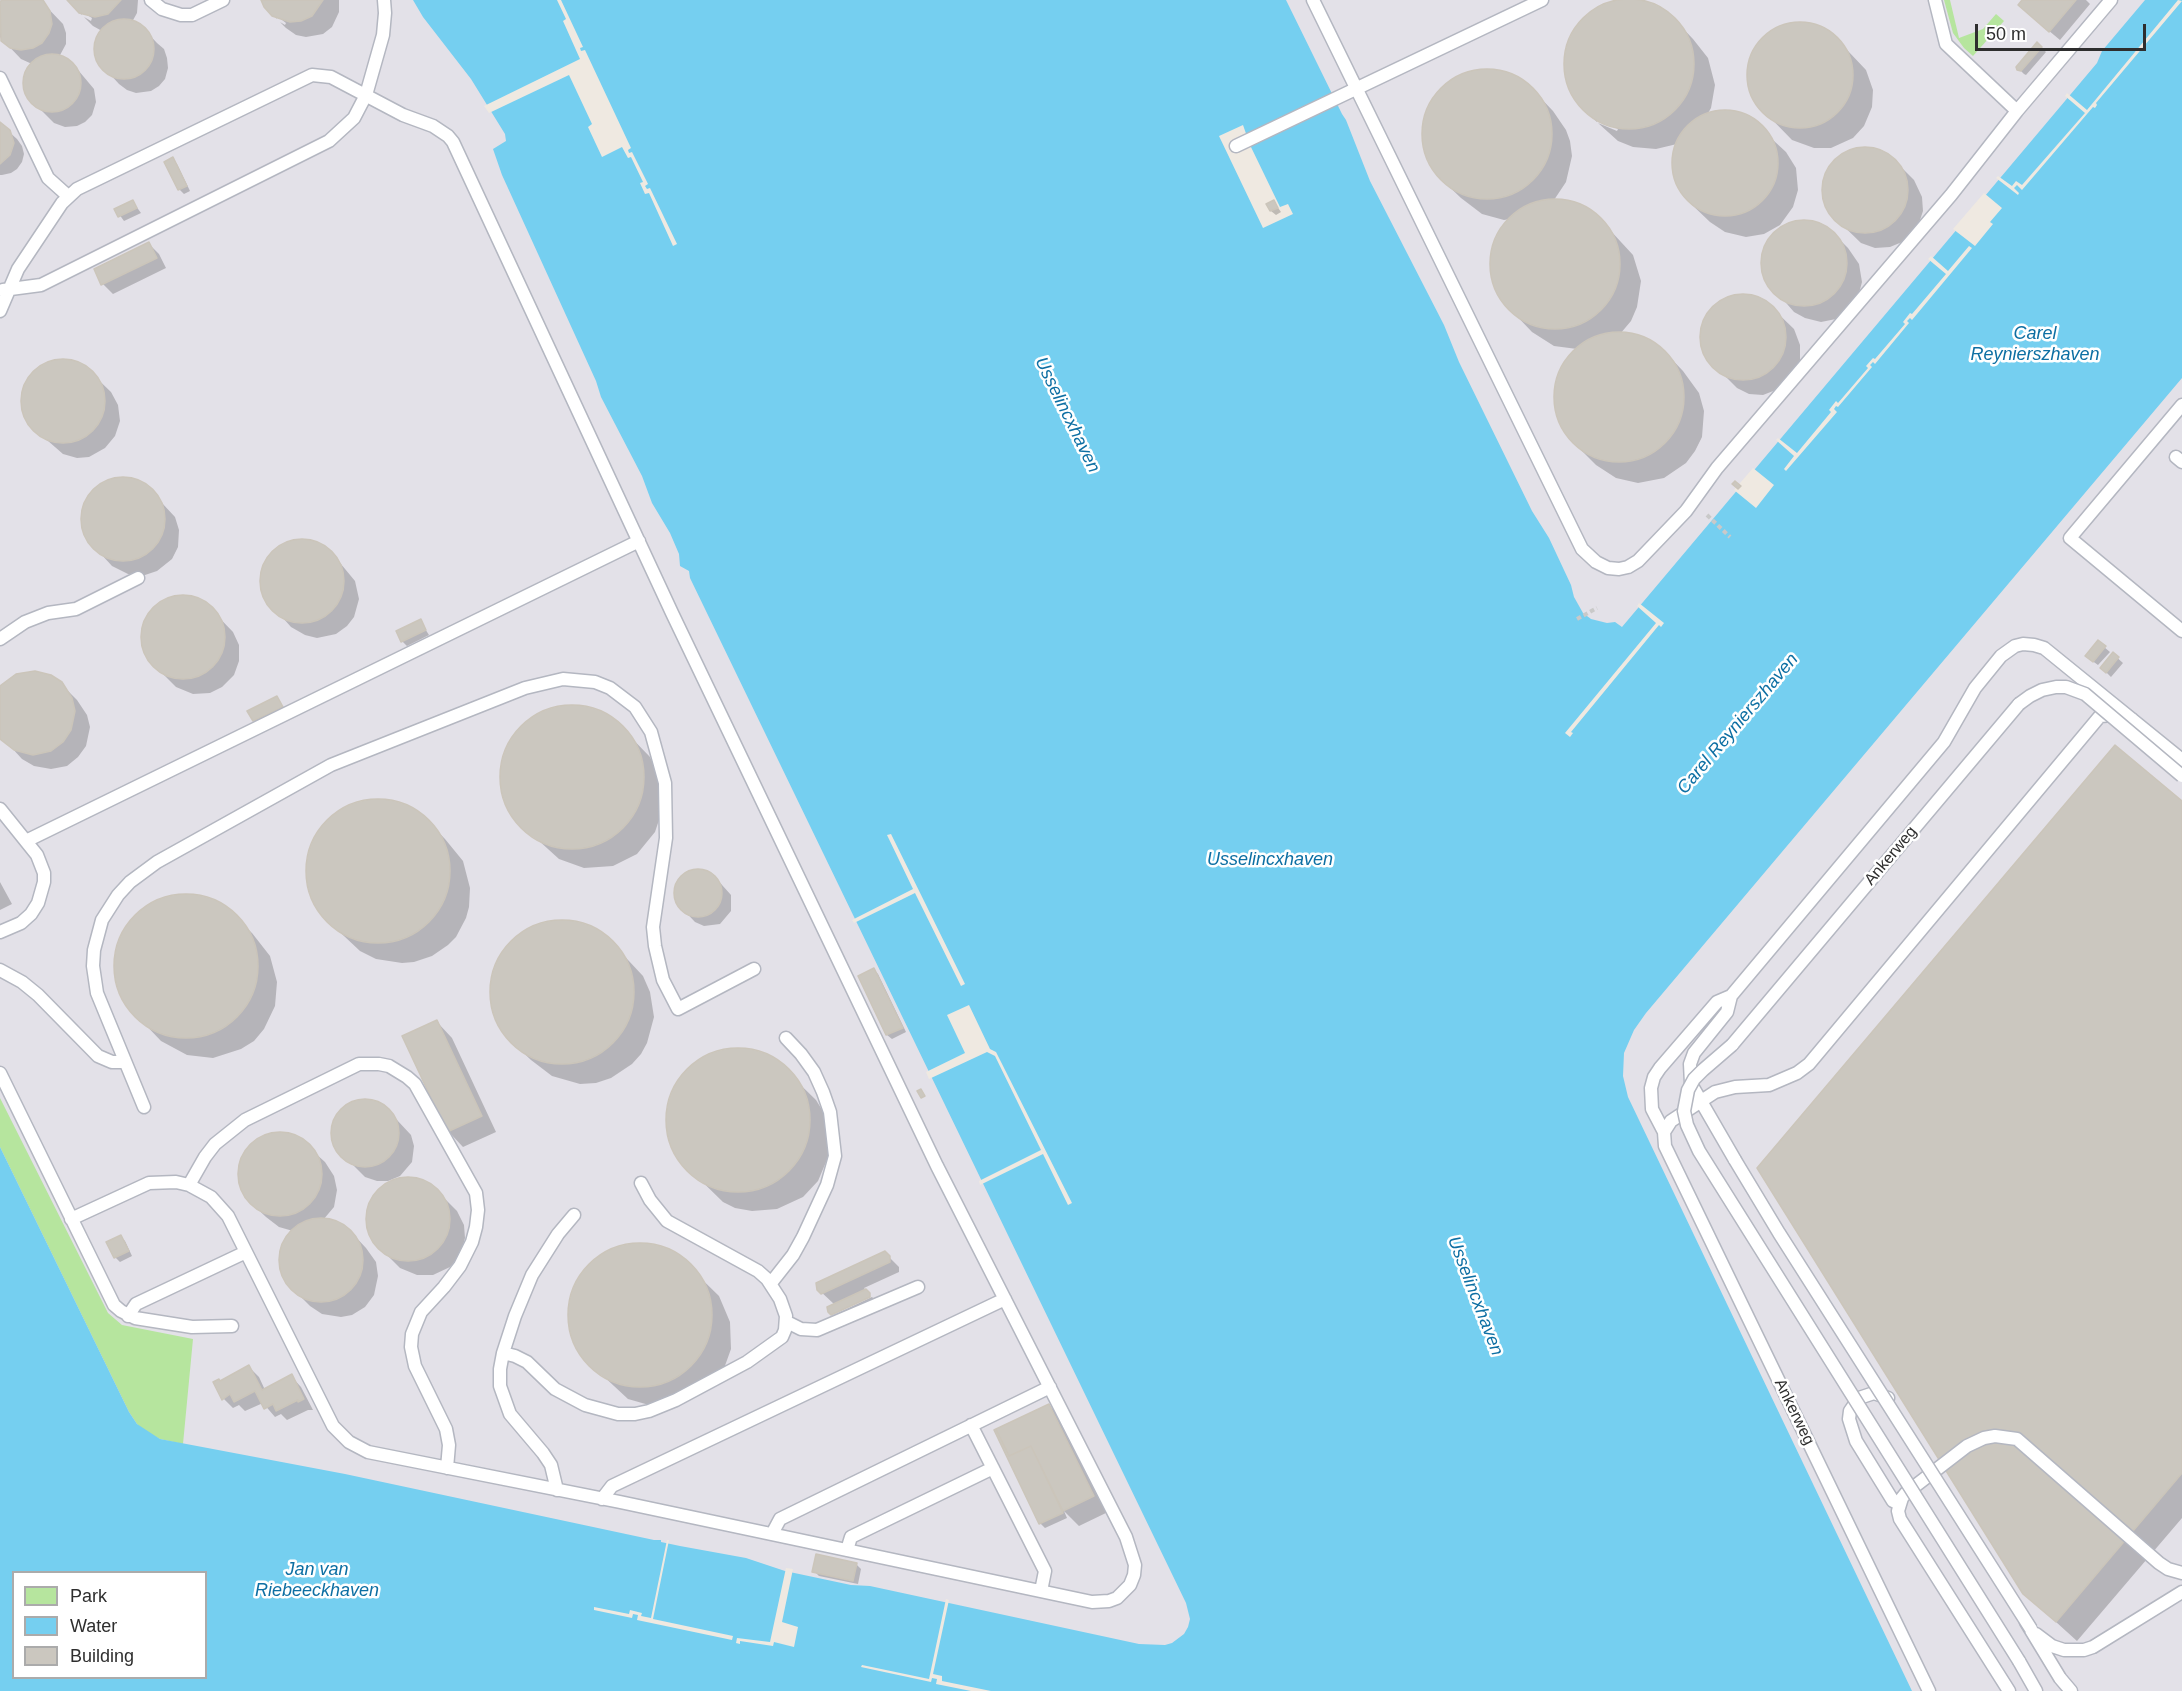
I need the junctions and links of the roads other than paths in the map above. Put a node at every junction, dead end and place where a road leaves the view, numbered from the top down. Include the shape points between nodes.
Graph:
1 (151, 0) edge
2 (223, 0) edge
3 (384, 0) edge
4 (1313, 0) edge
5 (1542, 0) edge
6 (1935, 0) edge
7 (2111, 0) edge
8 (0, 78) edge
9 (1357, 88) junction
10 (366, 95) junction
11 (2017, 111) junction
12 (1236, 146) dead end
13 (68, 196) junction
14 (5, 289) edge
15 (0, 311) edge
16 (2182, 405) edge
17 (639, 541) junction
18 (138, 578) dead end
19 (2182, 631) edge
20 (0, 639) edge
21 (2132, 719) junction
22 (2182, 760) edge
23 (2182, 776) edge
24 (0, 808) edge
25 (26, 841) junction
26 (0, 932) edge
27 (754, 969) dead end
28 (0, 970) edge
29 (1731, 996) junction
30 (786, 1038) dead end
31 (125, 1062) junction
32 (0, 1073) edge
33 (1701, 1102) junction
34 (144, 1107) dead end
35 (1664, 1132) junction
36 (641, 1183) dead end
37 (189, 1185) junction
38 (574, 1215) dead end
39 (71, 1219) junction
40 (246, 1252) junction
41 (771, 1283) junction
42 (918, 1287) dead end
43 (1005, 1299) junction
44 (128, 1316) junction
45 (787, 1322) junction
46 (231, 1326) dead end
47 (502, 1353) junction
48 (1050, 1387) junction
49 (971, 1425) junction
50 (447, 1468) junction
51 (993, 1468) junction
52 (1934, 1472) junction
53 (557, 1490) junction
54 (602, 1499) junction
55 (1899, 1504) junction
56 (772, 1534) junction
57 (847, 1550) junction
58 (2182, 1573) edge
59 (1041, 1591) junction
60 (2182, 1592) edge
61 (1929, 1691) edge
62 (2009, 1691) edge
63 (2036, 1691) edge
64 (2072, 1691) edge

1 - 2 lane via 162,9 192,15
3 - 10 lane via 383,35
4 - 9 lane
5 - 9 lane
6 - 11 lane via 1946,45
7 - 11 lane
8 - 13 lane via 48,178
9 - 11 lane via 1582,549 1596,562 1619,569 1638,561 1686,512 1717,468 1951,195
9 - 12 lane
10 - 13 lane via 331,77 312,75
10 - 14 lane via 354,118 329,141 40,285
10 - 17 lane via 433,126 453,142
13 - 14 lane
14 - 15 lane
16 - 19 lane via 2070,538
17 - 25 lane
17 - 43 lane via 937,1166
18 - 20 lane via 76,609 26,622
21 - 22 lane, Ankerweg
21 - 29 lane, Ankerweg via 2044,648 2023,644 2007,650 1975,688 1944,742
21 - 33 lane via 2100,716 1809,1064 1769,1085 1725,1089
23 - 63 lane, Ankerweg, bridge via 2085,694 2056,687 2030,696 2019,704 1732,1045 1694,1079 1684,1100 1687,1125 1699,1151
24 - 25 lane
25 - 26 lane via 41,864 42,893 31,914
27 - 31 lane via 678,1009 663,980 653,927 666,838 665,783 654,740 644,719 624,697 595,682 563,679 525,688 331,765 157,862 130,882 102,920 93,966 97,993
28 - 31 lane via 38,995 98,1056
29 - 33 lane, Ankerweg via 1727,1012 1694,1053 1690,1064 1691,1084
29 - 35 lane, Ankerweg via 1717,1002 1654,1077 1650,1088 1652,1109
30 - 41 lane via 807,1063 823,1092 830,1112 834,1156 827,1185 808,1227
31 - 34 lane
32 - 39 lane
33 - 35 lane via 1671,1120
33 - 60 lane, Ankerweg, bridge via 1774,1225 2040,1639 2064,1650 2084,1650
35 - 61 lane, Ankerweg via 1665,1146
36 - 41 lane via 667,1221 758,1270
37 - 39 lane via 149,1183
37 - 40 lane via 220,1206
37 - 50 lane via 216,1144 245,1120 359,1064 389,1066 414,1084 476,1193 478,1210 472,1242 460,1266 421,1312 412,1334 415,1366 446,1429
38 - 47 lane via 532,1275
39 - 44 lane via 109,1297
40 - 44 lane via 136,1304
40 - 50 lane via 340,1435 368,1452
41 - 45 lane
42 - 45 lane via 817,1330 801,1329
43 - 48 lane
43 - 54 lane via 612,1486
44 - 46 lane via 192,1327
45 - 47 lane via 782,1337 747,1362 663,1407 635,1414 618,1414 585,1405 555,1389 526,1362
47 - 53 lane via 500,1386 504,1400 510,1414 551,1465
48 - 49 lane
48 - 59 lane via 1126,1537 1135,1565 1130,1585 1109,1601 1092,1602
49 - 51 lane
49 - 56 lane via 780,1519
50 - 53 lane
51 - 57 lane via 851,1537
51 - 59 lane via 1045,1571
52 - 55 lane via 1906,1493
52 - 55 lane via 1888,1397 1874,1393 1859,1398 1849,1419 1856,1441 1893,1501
52 - 58 lane via 1975,1441 1995,1436 2016,1439 2159,1563
52 - 64 lane via 2060,1678
53 - 54 lane
54 - 56 lane
55 - 62 lane via 1900,1519
56 - 57 lane
57 - 59 lane

